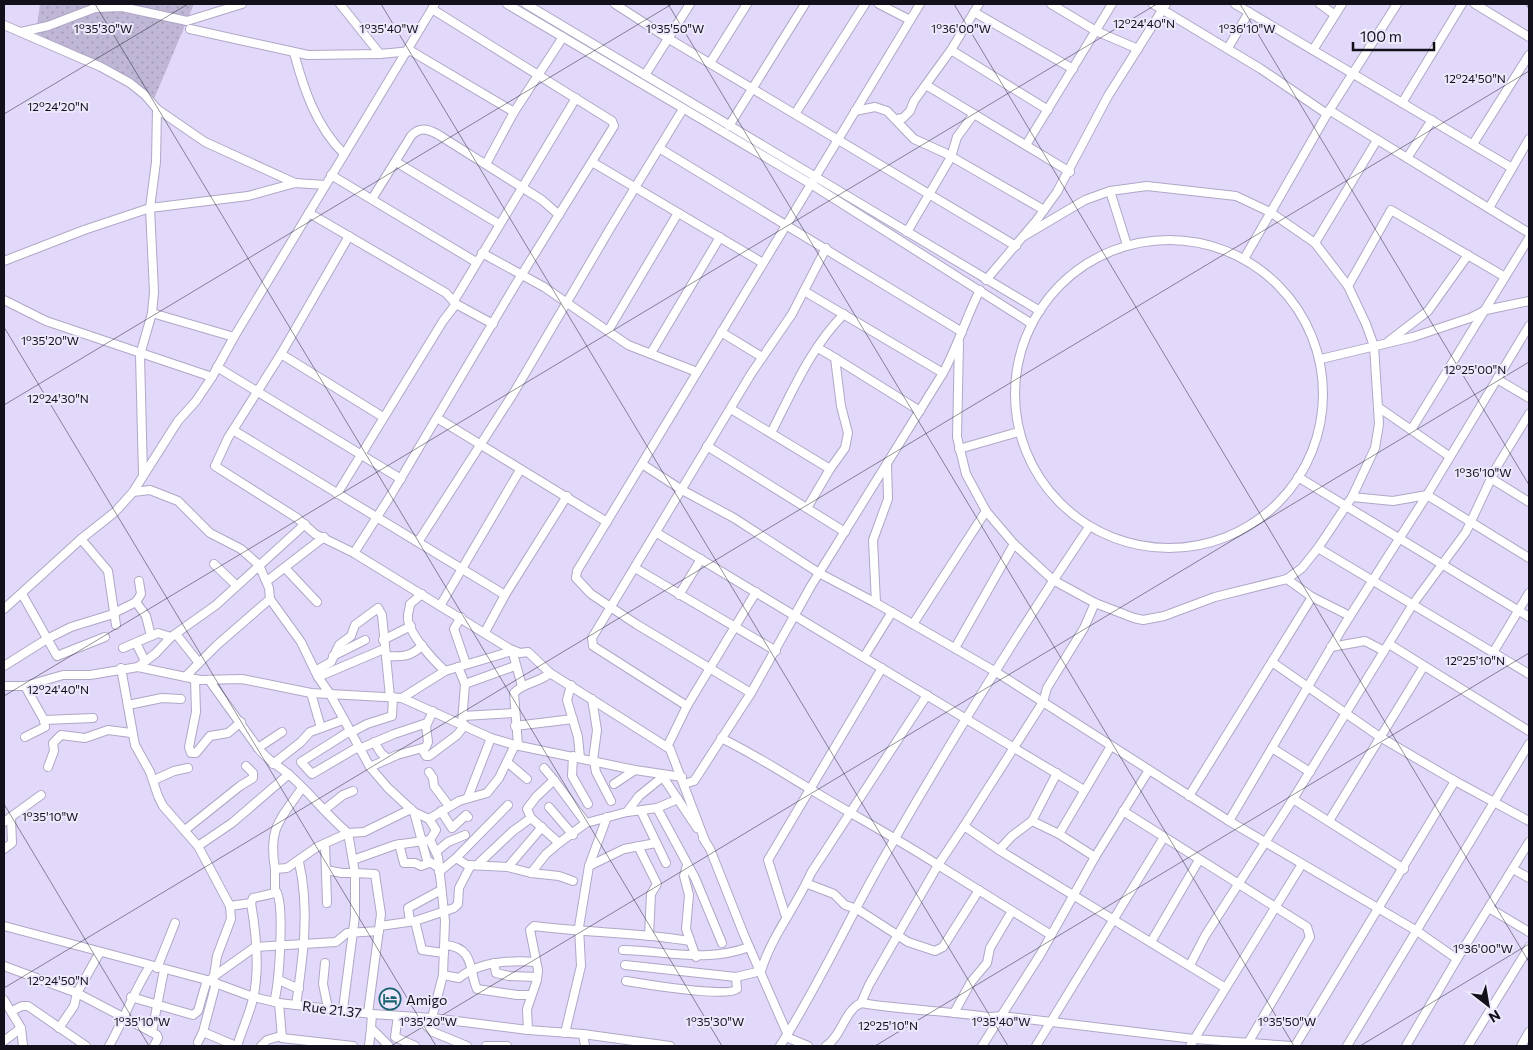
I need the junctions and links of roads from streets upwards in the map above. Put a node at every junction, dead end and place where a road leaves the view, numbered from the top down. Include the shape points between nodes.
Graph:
1 (242, 4) edge
2 (340, 4) edge
3 (507, 4) edge
4 (526, 4) edge
5 (615, 4) edge
6 (690, 4) edge
7 (747, 4) edge
8 (805, 4) edge
9 (864, 4) edge
10 (879, 4) edge
11 (920, 4) edge
12 (979, 4) edge
13 (1051, 4) edge
14 (1112, 4) edge
15 (1153, 4) edge
16 (1236, 4) edge
17 (1320, 4) edge
18 (1342, 4) edge
19 (1397, 4) edge
20 (1462, 4) edge
21 (1476, 4) edge
22 (434, 6) edge
23 (1165, 7) edge
24 (974, 12) junction
25 (1249, 12) junction
26 (1335, 15) junction
27 (910, 20) junction
28 (4, 25) edge
29 (190, 29) dead end
30 (1096, 30) junction
31 (21, 32) junction
32 (563, 37) junction
33 (1529, 37) edge
34 (669, 39) junction
35 (1228, 48) junction
36 (1138, 49) junction
37 (406, 50) junction
38 (952, 50) junction
39 (1313, 50) junction
40 (294, 53) junction
41 (380, 54) junction
42 (1529, 56) edge
43 (710, 64) junction
44 (1072, 69) junction
45 (1353, 73) junction
46 (539, 75) junction
47 (645, 75) junction
48 (926, 85) junction
49 (752, 89) junction
50 (576, 98) junction
51 (1402, 103) junction
52 (157, 109) junction
53 (683, 109) junction
54 (1048, 110) junction
55 (855, 111) junction
56 (514, 112) junction
57 (1328, 112) junction
58 (795, 114) junction
59 (974, 114) junction
60 (897, 119) junction
61 (1432, 120) junction
62 (729, 126) junction
63 (1529, 139) edge
64 (838, 140) junction
65 (1377, 140) junction
66 (1473, 144) junction
67 (1026, 145) junction
68 (659, 148) junction
69 (344, 154) junction
70 (951, 157) junction
71 (1407, 158) junction
72 (396, 162) junction
73 (592, 162) junction
74 (486, 164) junction
75 (1512, 168) junction
76 (1070, 172) junction
77 (331, 175) junction
78 (816, 176) junction
79 (295, 183) junction
80 (811, 184) junction
81 (325, 185) junction
82 (523, 188) junction
83 (636, 188) junction
84 (1110, 191) junction
85 (929, 194) junction
86 (372, 199) junction
87 (150, 208) junction
88 (1489, 208) junction
89 (1044, 210) junction
90 (1270, 212) junction
91 (309, 213) junction
92 (678, 213) junction
93 (559, 215) junction
94 (499, 224) junction
95 (787, 224) junction
96 (907, 232) junction
97 (1529, 232) edge
98 (349, 236) junction
99 (1024, 236) junction
100 (720, 237) junction
101 (1529, 238) edge
102 (1316, 243) junction
103 (1127, 245) junction
104 (1016, 246) junction
105 (826, 248) junction
106 (482, 253) junction
107 (1468, 255) junction
108 (1244, 259) junction
109 (4, 261) edge
110 (476, 262) junction
111 (763, 263) junction
112 (522, 275) junction
113 (1505, 277) junction
114 (986, 280) junction
115 (1348, 286) junction
116 (980, 290) junction
117 (804, 291) junction
118 (4, 300) edge
119 (1529, 301) edge
120 (455, 302) junction
121 (566, 303) junction
122 (1486, 310) junction
123 (1040, 311) junction
124 (152, 313) junction
125 (844, 314) junction
126 (493, 324) junction
127 (1032, 324) junction
128 (1529, 326) edge
129 (608, 331) junction
130 (721, 332) junction
131 (962, 332) junction
132 (234, 337) junction
133 (959, 344) junction
134 (1386, 344) junction
135 (1374, 346) junction
136 (818, 348) junction
137 (651, 353) junction
138 (281, 354) junction
139 (140, 355) junction
140 (762, 357) junction
141 (835, 358) junction
142 (1321, 359) junction
143 (217, 367) junction
144 (697, 372) junction
145 (944, 373) junction
146 (212, 377) junction
147 (1496, 379) junction
148 (257, 391) junction
149 (1529, 398) edge
150 (1378, 407) junction
151 (731, 409) junction
152 (920, 410) junction
153 (1529, 414) edge
154 (382, 417) junction
155 (437, 418) junction
156 (233, 430) junction
157 (1411, 430) junction
158 (771, 432) junction
159 (1018, 432) junction
160 (482, 444) junction
161 (707, 446) junction
162 (959, 448) junction
163 (360, 455) junction
164 (1449, 456) junction
165 (642, 464) junction
166 (887, 464) junction
167 (830, 469) junction
168 (520, 470) junction
169 (143, 475) junction
170 (1298, 478) junction
171 (401, 479) junction
172 (1492, 479) junction
173 (682, 490) junction
174 (133, 492) junction
175 (337, 494) junction
176 (1426, 495) junction
177 (567, 496) junction
178 (1352, 497) junction
179 (1529, 502) edge
180 (1345, 506) junction
181 (807, 508) junction
182 (986, 511) junction
183 (377, 519) junction
184 (607, 522) junction
185 (1470, 523) junction
186 (305, 524) junction
187 (1089, 526) junction
188 (845, 532) junction
189 (657, 533) junction
190 (324, 537) junction
191 (1398, 538) junction
192 (81, 539) junction
193 (418, 542) junction
194 (1014, 544) junction
195 (1318, 548) junction
196 (354, 553) junction
197 (1529, 558) edge
198 (701, 559) junction
199 (214, 564) dead end
200 (1443, 564) junction
201 (260, 565) junction
202 (285, 568) junction
203 (635, 568) junction
204 (463, 570) junction
205 (819, 573) junction
206 (1286, 579) junction
207 (1373, 579) junction
208 (1053, 580) junction
209 (139, 581) dead end
210 (267, 581) junction
211 (236, 585) junction
212 (756, 592) junction
213 (1529, 593) edge
214 (22, 594) junction
215 (422, 594) junction
216 (506, 594) junction
217 (680, 595) junction
218 (1312, 597) junction
219 (270, 599) junction
220 (136, 602) junction
221 (317, 602) dead end
222 (876, 603) junction
223 (1095, 603) junction
224 (1413, 604) junction
225 (440, 606) junction
226 (610, 608) junction
227 (4, 609) edge
228 (1519, 611) junction
229 (892, 612) junction
230 (114, 613) junction
231 (795, 616) junction
232 (1350, 616) junction
233 (461, 617) junction
234 (1529, 617) edge
235 (913, 624) junction
236 (116, 625) dead end
237 (411, 626) junction
238 (734, 627) junction
239 (485, 632) junction
240 (174, 635) junction
241 (151, 636) junction
242 (105, 637) dead end
243 (47, 639) junction
244 (365, 640) dead end
245 (383, 640) junction
246 (136, 643) junction
247 (422, 645) junction
248 (1332, 647) junction
249 (1387, 647) junction
250 (123, 648) dead end
251 (955, 648) junction
252 (512, 650) junction
253 (776, 651) junction
254 (1494, 651) junction
255 (385, 652) junction
256 (333, 656) junction
257 (864, 657) junction
258 (145, 661) junction
259 (199, 662) junction
260 (1272, 662) junction
261 (466, 664) junction
262 (4, 666) edge
263 (138, 666) junction
264 (515, 666) junction
265 (1424, 666) junction
266 (458, 667) junction
267 (121, 668) junction
268 (710, 668) junction
269 (882, 668) junction
270 (445, 671) junction
271 (996, 672) junction
272 (550, 673) junction
273 (316, 674) junction
274 (1529, 674) edge
275 (185, 677) junction
276 (195, 679) junction
277 (209, 680) junction
278 (465, 684) junction
279 (571, 685) junction
280 (4, 686) edge
281 (25, 686) junction
282 (522, 686) junction
283 (1308, 687) junction
284 (311, 693) junction
285 (751, 693) junction
286 (330, 694) junction
287 (927, 695) junction
288 (391, 697) junction
289 (402, 698) junction
290 (592, 698) junction
291 (181, 699) dead end
292 (1043, 702) junction
293 (128, 705) junction
294 (687, 706) junction
295 (433, 711) junction
296 (514, 713) junction
297 (1346, 714) junction
298 (93, 718) dead end
299 (573, 719) junction
300 (967, 719) junction
301 (44, 720) junction
302 (343, 720) junction
303 (463, 721) junction
304 (241, 722) junction
305 (427, 723) junction
306 (515, 726) junction
307 (321, 728) junction
308 (1529, 731) edge
309 (282, 732) dead end
310 (350, 732) junction
311 (131, 733) junction
312 (26, 737) dead end
313 (1380, 737) junction
314 (491, 738) junction
315 (721, 738) junction
316 (374, 742) junction
317 (1529, 744) edge
318 (516, 745) junction
319 (1111, 746) junction
320 (666, 747) junction
321 (258, 748) junction
322 (359, 748) junction
323 (1015, 748) junction
324 (1272, 748) junction
325 (422, 749) junction
326 (576, 757) junction
327 (388, 759) junction
328 (594, 760) junction
329 (507, 762) junction
330 (273, 764) junction
331 (246, 766) dead end
332 (48, 767) dead end
333 (370, 767) junction
334 (188, 768) dead end
335 (544, 768) dead end
336 (635, 770) junction
337 (1149, 770) junction
338 (429, 772) dead end
339 (1310, 772) junction
340 (1057, 773) junction
341 (289, 774) junction
342 (664, 776) junction
343 (527, 779) dead end
344 (154, 780) junction
345 (554, 780) junction
346 (683, 780) junction
347 (1455, 781) junction
348 (614, 784) dead end
349 (302, 788) junction
350 (810, 789) junction
351 (352, 790) dead end
352 (1084, 790) junction
353 (41, 795) dead end
354 (1189, 796) junction
355 (468, 797) junction
356 (678, 799) junction
357 (1293, 800) junction
358 (611, 801) dead end
359 (1495, 801) junction
360 (588, 804) dead end
361 (508, 805) dead end
362 (449, 806) junction
363 (549, 807) dead end
364 (657, 808) junction
365 (324, 810) junction
366 (413, 810) junction
367 (442, 811) junction
368 (640, 811) junction
369 (1123, 811) junction
370 (627, 812) junction
371 (852, 813) junction
372 (468, 817) dead end
373 (607, 817) junction
374 (531, 818) junction
375 (332, 819) junction
376 (429, 819) junction
377 (7, 820) edge
378 (1529, 820) edge
379 (1032, 821) junction
380 (1228, 821) junction
381 (1329, 821) junction
382 (586, 823) junction
383 (324, 826) dead end
384 (542, 826) junction
385 (964, 826) junction
386 (186, 830) junction
387 (348, 833) junction
388 (1058, 834) junction
389 (465, 835) dead end
390 (573, 835) junction
391 (1164, 837) junction
392 (896, 838) junction
393 (426, 840) junction
394 (705, 841) junction
395 (1529, 842) edge
396 (559, 843) junction
397 (656, 843) junction
398 (1266, 843) junction
399 (325, 844) junction
400 (399, 844) junction
401 (198, 846) junction
402 (638, 846) junction
403 (4, 849) edge
404 (999, 850) junction
405 (437, 851) junction
406 (1095, 857) junction
407 (456, 858) junction
408 (353, 860) junction
409 (1199, 860) junction
410 (299, 862) junction
411 (429, 863) junction
412 (666, 863) dead end
413 (1302, 864) junction
414 (474, 865) junction
415 (687, 865) junction
416 (938, 865) junction
417 (589, 866) junction
418 (508, 867) junction
419 (275, 869) junction
420 (1404, 869) junction
421 (1513, 869) junction
422 (326, 870) junction
423 (439, 870) junction
424 (355, 873) junction
425 (531, 873) junction
426 (1529, 878) edge
427 (573, 881) dead end
428 (808, 884) junction
429 (1238, 885) junction
430 (441, 890) junction
431 (979, 890) junction
432 (276, 891) junction
433 (1074, 894) junction
434 (251, 902) junction
435 (327, 902) dead end
436 (230, 906) junction
437 (1274, 908) junction
438 (1489, 908) junction
439 (857, 909) junction
440 (1379, 910) junction
441 (444, 911) junction
442 (1012, 911) junction
443 (786, 917) junction
444 (1114, 919) junction
445 (412, 921) junction
446 (175, 923) dead end
447 (4, 926) edge
448 (380, 928) junction
449 (1417, 931) junction
450 (353, 932) junction
451 (579, 932) junction
452 (1529, 932) edge
453 (898, 934) junction
454 (1051, 935) junction
455 (649, 936) junction
456 (690, 941) junction
457 (1151, 942) junction
458 (722, 943) dead end
459 (303, 944) junction
460 (279, 945) junction
461 (255, 947) junction
462 (1529, 947) edge
463 (749, 948) junction
464 (444, 949) junction
465 (623, 950) dead end
466 (100, 952) junction
467 (696, 957) junction
468 (1457, 958) junction
469 (536, 962) junction
470 (325, 963) dead end
471 (494, 963) junction
472 (624, 965) dead end
473 (4, 966) edge
474 (1190, 966) junction
475 (157, 968) junction
476 (473, 968) junction
477 (761, 971) junction
478 (443, 975) junction
479 (537, 977) junction
480 (736, 977) junction
481 (212, 980) junction
482 (278, 980) junction
483 (626, 981) dead end
484 (1224, 987) junction
485 (299, 989) junction
486 (77, 993) junction
487 (530, 995) junction
488 (253, 996) junction
489 (131, 997) junction
490 (4, 1000) edge
491 (276, 1002) junction
492 (861, 1003) junction
493 (157, 1004) junction
494 (296, 1005) junction
495 (328, 1008) junction
496 (343, 1009) junction
497 (12, 1011) junction
498 (954, 1013) junction
499 (370, 1014) junction
500 (398, 1016) junction
501 (1002, 1016) junction
502 (418, 1017) junction
503 (990, 1017) junction
504 (124, 1018) junction
505 (432, 1018) junction
506 (1050, 1023) junction
507 (996, 1027) junction
508 (21, 1028) junction
509 (59, 1028) junction
510 (371, 1028) junction
511 (528, 1030) junction
512 (152, 1032) junction
513 (203, 1032) junction
514 (1529, 1032) edge
515 (565, 1033) junction
516 (583, 1034) junction
517 (786, 1035) junction
518 (1194, 1039) junction
519 (285, 1040) edge
520 (4, 1041) edge
521 (198, 1042) dead end
522 (448, 1043) edge
523 (1248, 1043) junction
524 (23, 1046) edge
525 (86, 1046) edge
526 (108, 1046) edge
527 (154, 1046) edge
528 (237, 1046) edge
529 (261, 1046) edge
530 (353, 1046) edge
531 (369, 1046) edge
532 (390, 1046) edge
533 (415, 1046) edge
534 (467, 1046) edge
535 (478, 1046) edge
536 (486, 1046) edge
537 (507, 1046) edge
538 (585, 1046) edge
539 (670, 1046) edge
540 (780, 1046) edge
541 (808, 1046) edge
542 (826, 1046) edge
543 (982, 1046) edge
544 (1036, 1046) edge
545 (1190, 1046) edge
546 (1293, 1046) edge
547 (1347, 1046) edge
548 (1406, 1046) edge
549 (1468, 1046) edge
550 (1520, 1046) edge

1 - 31 street via 187,22 122,7 95,8 48,26
2 - 41 street
3 - 32 street
4 - 47 street
5 - 34 street
6 - 34 street
7 - 43 street
8 - 49 street
9 - 58 street
10 - 27 street
11 - 27 street
12 - 24 street
13 - 30 street
14 - 30 street
15 - 23 street
16 - 25 street
17 - 26 street
18 - 26 street
19 - 45 street
20 - 51 street
21 - 33 street
22 - 37 street
22 - 46 street
23 - 35 street
23 - 36 street
24 - 38 street
24 - 44 street
25 - 35 street
25 - 39 street
26 - 39 street
27 - 55 street
28 - 31 street
29 - 40 street
30 - 36 street
30 - 44 street
31 - 52 street via 130,84
32 - 46 street
32 - 53 street
34 - 43 street
34 - 47 street
35 - 57 street
36 - 76 street via 1108,96
37 - 41 street
37 - 56 street via 423,56
37 - 69 street
38 - 48 street
38 - 54 street
39 - 45 street
40 - 41 street
40 - 69 street via 315,115
42 - 66 street
43 - 49 street
44 - 54 street
45 - 51 street
45 - 57 street
46 - 50 street
46 - 56 street
47 - 62 street
48 - 59 street
48 - 60 street via 907,115
49 - 58 street
49 - 62 street
50 - 73 street via 614,123
50 - 82 street
51 - 61 street
52 - 79 street via 205,142
52 - 87 street via 156,162
53 - 68 street
53 - 80 street
54 - 67 street
55 - 60 street via 875,107
55 - 64 street
56 - 74 street
57 - 65 street
57 - 90 street
58 - 64 street
59 - 67 street
59 - 70 street via 957,137
60 - 70 street via 914,139
61 - 66 street
61 - 71 street
62 - 78 street
63 - 75 street
64 - 78 street
64 - 85 street
65 - 71 street
65 - 102 street
66 - 75 street
67 - 76 street
68 - 83 street
68 - 95 street
69 - 77 street
70 - 85 street
70 - 89 street
71 - 88 street
72 - 74 street via 411,136 421,129 442,137
72 - 86 street
72 - 94 street
73 - 83 street
73 - 93 street
74 - 82 street
75 - 88 street
76 - 89 street
77 - 81 street
77 - 86 street
78 - 80 street
78 - 96 street
79 - 81 street
79 - 87 street via 248,196
80 - 95 street
80 - 116 street
81 - 91 street
82 - 93 street
82 - 94 street
83 - 92 street
83 - 121 street
84 - 90 street via 1147,186 1236,196
84 - 99 street via 1072,206
84 - 103 street
85 - 96 street
85 - 104 street
86 - 110 street
87 - 109 street
87 - 124 street
88 - 97 street
89 - 99 street
90 - 102 street
90 - 108 street
91 - 98 street
91 - 132 street
92 - 100 street
92 - 129 street
93 - 112 street
94 - 106 street
95 - 105 street
95 - 111 street
96 - 114 street
98 - 120 street via 446,293
98 - 138 street
99 - 104 street
100 - 111 street
100 - 137 street
101 - 113 street
102 - 115 street
103 - 108 street via 1158,240 1194,242
103 - 123 street via 1082,267 1064,281
104 - 114 street
105 - 117 street
105 - 131 street
106 - 110 street
106 - 112 street
107 - 113 street
107 - 115 street via 1391,210
107 - 134 street via 1428,311
108 - 142 street via 1261,270 1292,300
110 - 120 street
111 - 130 street
112 - 121 street
112 - 126 street
113 - 122 street
114 - 123 street
115 - 135 street
116 - 127 street
116 - 131 street
117 - 125 street
117 - 140 street
118 - 139 street via 46,321
119 - 122 street
120 - 126 street
120 - 154 street
121 - 129 street
121 - 160 street
122 - 134 street
122 - 157 street
123 - 127 street
124 - 132 street
124 - 139 street
125 - 136 street
125 - 145 street
126 - 155 street
127 - 159 street via 1016,372 1014,402
128 - 147 street
129 - 137 street via 628,345
130 - 140 street
130 - 144 street
131 - 133 street
132 - 143 street
133 - 145 street
133 - 162 street via 956,421
134 - 135 street
135 - 142 street
135 - 150 street
136 - 141 street
136 - 158 street
137 - 144 street
138 - 148 street
138 - 154 street
139 - 146 street
139 - 169 street
140 - 151 street
141 - 152 street
141 - 167 street via 848,433 845,448
142 - 170 street via 1322,418 1309,458
143 - 146 street
143 - 148 street
144 - 165 street
145 - 152 street
146 - 169 street
147 - 149 street
147 - 164 street
148 - 156 street
148 - 163 street
150 - 157 street
150 - 178 street via 1375,448
151 - 158 street
151 - 161 street
152 - 166 street
153 - 172 street
154 - 163 street
155 - 160 street
155 - 171 street
156 - 175 street
156 - 186 street via 215,466
157 - 164 street
158 - 167 street
159 - 162 street
159 - 187 street via 1044,486 1063,507
160 - 168 street
160 - 193 street
161 - 173 street
161 - 181 street
162 - 182 street via 966,474
163 - 171 street
163 - 175 street
164 - 176 street
165 - 173 street
165 - 184 street
166 - 188 street
166 - 222 street via 888,499 873,540
167 - 181 street
168 - 177 street
168 - 204 street
169 - 174 street
170 - 180 street
170 - 187 street via 1260,518 1241,531 1209,543 1151,548 1114,539
171 - 183 street
172 - 179 street
172 - 185 street
173 - 189 street
173 - 205 street via 734,518
174 - 192 street via 116,512
174 - 201 street via 150,490 178,501 210,533 241,549
175 - 183 street
176 - 178 street via 1393,501
176 - 185 street
176 - 191 street
177 - 184 street
177 - 216 street
178 - 180 street
180 - 191 street
180 - 195 street
181 - 188 street
182 - 194 street
182 - 235 street
183 - 193 street
183 - 196 street
184 - 226 street via 576,578
185 - 197 street
185 - 200 street
186 - 190 street via 315,534
186 - 201 street
187 - 208 street
188 - 205 street
189 - 198 street
189 - 203 street
190 - 196 street
190 - 202 street
191 - 200 street
191 - 207 street
192 - 214 street
192 - 230 street via 108,571
193 - 204 street
194 - 208 street
194 - 251 street
195 - 206 street via 1302,568
195 - 207 street
196 - 215 street
198 - 212 street
198 - 217 street
199 - 211 street
200 - 224 street
200 - 228 street
201 - 210 street
201 - 211 street
202 - 210 street
202 - 221 street
203 - 217 street
203 - 226 street
204 - 216 street
204 - 225 street
205 - 222 street
205 - 231 street
206 - 218 street
206 - 223 street via 1144,620
207 - 224 street
207 - 232 street
208 - 223 street
208 - 271 street
209 - 220 street via 141,594
210 - 219 street
211 - 240 street
212 - 231 street
212 - 238 street
213 - 228 street
214 - 227 street
214 - 243 street
215 - 225 street
215 - 237 street via 410,604 408,616
216 - 239 street
217 - 238 street
218 - 232 street
218 - 260 street
219 - 259 street
219 - 273 street via 301,642
220 - 230 street
220 - 241 street via 146,616
222 - 229 street
223 - 292 street via 1084,628 1047,688
224 - 249 street
224 - 254 street
225 - 233 street
226 - 268 street
226 - 294 street via 592,638 593,646
228 - 234 street
228 - 254 street
229 - 235 street
229 - 257 street
230 - 236 street
230 - 243 street via 71,627
231 - 253 street
231 - 257 street
232 - 248 street
233 - 239 street
233 - 261 street via 454,632
235 - 251 street
237 - 245 street
237 - 247 street
238 - 253 street
238 - 268 street
239 - 252 street
240 - 241 street via 158,633
240 - 258 street
240 - 259 street
241 - 246 street
242 - 243 street via 57,656
243 - 262 street
244 - 256 street
245 - 255 street
245 - 256 street via 382,615 378,608 352,627 351,636 339,645
246 - 250 street
246 - 258 street
247 - 255 street via 405,656
247 - 270 street
248 - 249 street via 1365,641
248 - 283 street
249 - 265 street
249 - 297 street
251 - 271 street
252 - 261 street
252 - 264 street
252 - 272 street via 528,652
253 - 285 street
254 - 274 street
255 - 273 street
255 - 288 street
256 - 273 street
257 - 269 street
258 - 263 street
259 - 275 street
260 - 283 street
260 - 354 street
261 - 266 street
263 - 267 street
263 - 275 street
264 - 278 street
264 - 282 street
265 - 308 street
265 - 313 street
266 - 270 street
266 - 278 street
267 - 281 street via 90,675 62,675
267 - 293 street
268 - 285 street
268 - 294 street
269 - 287 street
269 - 350 street
270 - 289 street
271 - 292 street
271 - 300 street
272 - 279 street
272 - 282 street
273 - 286 street
275 - 276 street
276 - 277 street
276 - 304 street via 196,712 189,747 191,753 196,753 210,736 228,733
277 - 284 street via 242,679
277 - 304 street
278 - 303 street
279 - 290 street
279 - 299 street via 567,700
280 - 281 street
281 - 301 street
282 - 296 street via 513,695
283 - 297 street
283 - 324 street
284 - 286 street
284 - 307 street
285 - 315 street
286 - 288 street
286 - 302 street
287 - 300 street
287 - 371 street
288 - 289 street
288 - 310 street via 392,716
289 - 295 street
290 - 320 street
290 - 328 street via 597,734
291 - 293 street via 162,698
292 - 319 street
292 - 323 street
293 - 311 street
294 - 320 street
295 - 303 street
295 - 305 street
296 - 303 street
296 - 306 street
297 - 313 street
297 - 339 street
298 - 301 street
299 - 306 street
299 - 326 street
300 - 323 street
300 - 392 street
301 - 312 street via 43,730
302 - 307 street
302 - 310 street
303 - 314 street
303 - 325 street via 457,735 429,756
304 - 321 street
305 - 316 street
305 - 325 street via 428,744
306 - 318 street
307 - 330 street via 310,732
309 - 321 street
310 - 322 street
310 - 322 street via 301,762 312,774
311 - 332 street via 108,730 84,738 61,734 54,743
311 - 344 street via 134,745
313 - 347 street
313 - 381 street
314 - 318 street
314 - 355 street
315 - 346 street via 694,781
315 - 350 street
316 - 322 street
316 - 327 street
317 - 359 street
318 - 326 street
318 - 329 street
319 - 337 street
319 - 352 street
320 - 346 street via 673,753
321 - 330 street
322 - 333 street
323 - 340 street
323 - 385 street
324 - 339 street
324 - 380 street
325 - 327 street via 406,751
326 - 328 street
326 - 360 street via 572,776
327 - 333 street
328 - 336 street
328 - 358 street via 596,772
329 - 343 street
329 - 355 street via 489,791
330 - 341 street
331 - 386 street via 252,771 252,778
333 - 366 street
334 - 344 street
335 - 345 street
336 - 342 street
336 - 348 street
337 - 354 street
337 - 369 street
338 - 362 street via 434,786
339 - 357 street
340 - 352 street
340 - 379 street
341 - 349 street
341 - 401 street via 232,823
342 - 346 street
342 - 356 street
342 - 370 street via 639,796
344 - 386 street via 163,806
345 - 374 street via 528,806
345 - 382 street
346 - 394 street
347 - 359 street
347 - 420 street
349 - 365 street
349 - 419 street via 276,825 272,847
350 - 371 street
350 - 443 street via 768,860
351 - 365 street
352 - 388 street
353 - 377 street
354 - 380 street
355 - 362 street
356 - 364 street
356 - 394 street
357 - 381 street
357 - 398 street
359 - 378 street
359 - 449 street
361 - 407 street
362 - 367 street
363 - 390 street
364 - 368 street
364 - 415 street
365 - 375 street
366 - 376 street
366 - 387 street via 364,832
366 - 393 street
367 - 372 street via 452,828 466,815
367 - 376 street
368 - 370 street
368 - 397 street
369 - 391 street
369 - 406 street
370 - 373 street
371 - 392 street
371 - 428 street via 811,873
373 - 382 street
373 - 417 street
374 - 384 street
374 - 414 street
375 - 383 street
375 - 387 street
376 - 393 street via 436,830
377 - 403 street via 13,837
379 - 388 street
379 - 404 street
380 - 398 street
381 - 420 street
382 - 390 street
384 - 396 street
384 - 418 street
385 - 404 street
385 - 416 street
386 - 401 street
387 - 399 street
387 - 408 street
388 - 406 street
389 - 405 street
390 - 396 street
391 - 409 street
391 - 444 street
392 - 416 street
392 - 439 street
393 - 400 street
393 - 405 street
393 - 411 street via 424,853
394 - 463 street
395 - 421 street
396 - 425 street
397 - 402 street
397 - 412 street
398 - 413 street
398 - 429 street
399 - 410 street
399 - 422 street
400 - 408 street
400 - 411 street via 404,864 421,866
401 - 436 street
402 - 417 street
402 - 455 street via 657,884 651,894
404 - 433 street
405 - 423 street
406 - 433 street
407 - 414 street
407 - 423 street
408 - 424 street
409 - 429 street
409 - 457 street
410 - 419 street
410 - 459 street via 305,897
411 - 423 street
413 - 437 street
413 - 440 street
414 - 418 street
414 - 441 street via 459,888 457,906
415 - 456 street via 684,876 688,895 686,929
415 - 458 street
416 - 431 street
416 - 453 street
417 - 451 street
418 - 425 street
419 - 432 street
420 - 440 street
421 - 426 street
421 - 438 street
422 - 424 street
422 - 435 street
423 - 430 street
424 - 448 street via 377,877
424 - 450 street
425 - 427 street
428 - 439 street via 834,894 845,905
428 - 443 street
429 - 437 street
429 - 474 street
430 - 441 street
430 - 445 street via 408,908
431 - 442 street
431 - 453 street via 940,950 916,946
432 - 434 street via 253,898
432 - 460 street via 280,901
433 - 444 street
433 - 454 street
434 - 436 street
434 - 461 street
436 - 481 street via 231,919
437 - 484 street
437 - 523 street via 1307,927 1310,937
438 - 452 street
438 - 468 street
439 - 453 street
439 - 517 street
440 - 449 street
440 - 546 street
441 - 445 street
441 - 464 street
442 - 454 street
442 - 498 street via 990,948 984,967 971,982
443 - 477 street
444 - 457 street
444 - 506 street
445 - 448 street
445 - 464 street via 422,950
446 - 475 street
447 - 466 street, Rue 21.37
448 - 450 street
448 - 499 street
449 - 468 street
449 - 547 street
450 - 459 street via 336,942
450 - 496 street
451 - 455 street
451 - 469 street via 534,926
451 - 515 street via 581,966
453 - 492 street
454 - 501 street
455 - 456 street
456 - 467 street
457 - 474 street
459 - 460 street
459 - 485 street
460 - 461 street
460 - 482 street
461 - 481 street
461 - 488 street
462 - 549 street
463 - 467 street
463 - 477 street
464 - 476 street via 461,950
464 - 478 street
465 - 467 street
466 - 475 street, Rue 21.37
466 - 486 street
468 - 548 street
469 - 471 street
469 - 479 street
470 - 495 street via 323,984
471 - 476 street
471 - 479 street via 496,973
472 - 480 street
473 - 486 street
474 - 484 street
475 - 481 street, Rue 21.37
475 - 489 street
475 - 493 street
476 - 478 street via 459,978
476 - 487 street via 477,990
477 - 480 street
477 - 517 street
478 - 505 street
479 - 487 street
480 - 483 street via 738,989 733,992 708,992
481 - 488 street, Rue 21.37
481 - 493 street via 196,1013 188,1015
481 - 513 street
482 - 485 street
482 - 491 street
484 - 518 street
485 - 494 street
486 - 504 street
486 - 509 street via 74,1006
487 - 511 street
488 - 491 street, Rue 21.37
488 - 528 street
489 - 493 street
489 - 504 street
490 - 497 street
491 - 494 street, Rue 21.37
491 - 519 street
492 - 498 street via 902,1010
492 - 542 street via 854,1008 837,1037
493 - 512 street
494 - 495 street, Rue 21.37
495 - 496 street, Rue 21.37
496 - 499 street, Rue 21.37
497 - 508 street
497 - 509 street via 28,1006
498 - 503 street
499 - 500 street, Rue 21.37
499 - 510 street
500 - 502 street, Rue 21.37
500 - 533 street via 395,1037
501 - 503 street
501 - 506 street
501 - 507 street
502 - 505 street, Rue 21.37
502 - 522 street via 428,1029
503 - 507 street
504 - 512 street
504 - 526 street
505 - 511 street, Rue 21.37
506 - 518 street
506 - 544 street
507 - 543 street
508 - 520 street
508 - 524 street
509 - 525 street
510 - 531 street
510 - 532 street
511 - 515 street, Rue 21.37
512 - 527 street via 158,1036
513 - 521 street
513 - 528 street
514 - 550 street
515 - 516 street, Rue 21.37
516 - 538 street
516 - 539 street, Rue 21.37
517 - 540 street
517 - 541 street
518 - 523 street
518 - 545 street
519 - 529 street via 267,1040
519 - 530 street
522 - 534 street
523 - 546 street
535 - 536 street
536 - 537 street

